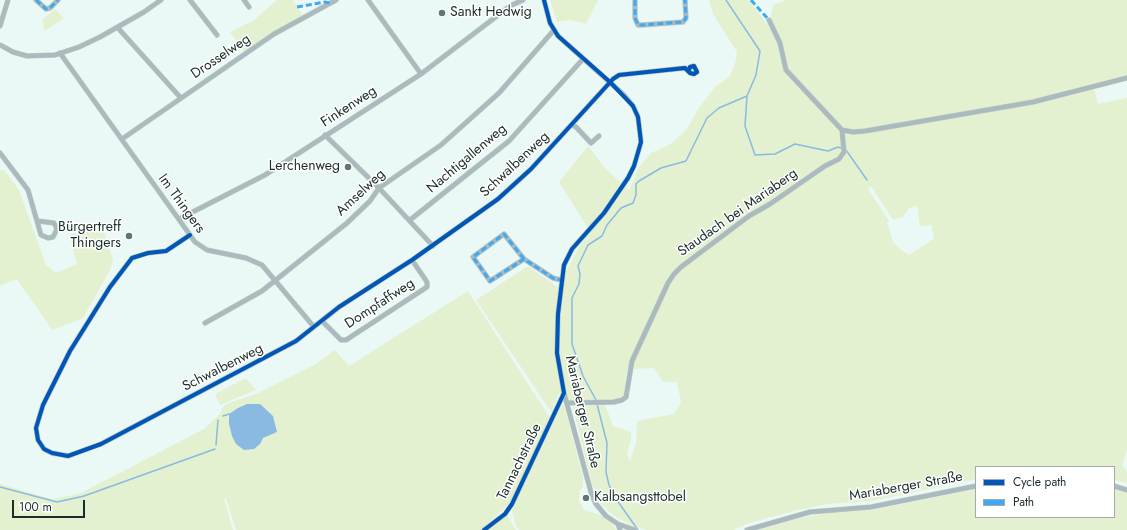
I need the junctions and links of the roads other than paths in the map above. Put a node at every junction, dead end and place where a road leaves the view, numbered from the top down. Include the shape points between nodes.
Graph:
1 (8, 0) edge
2 (36, 0) edge
3 (58, 0) edge
4 (161, 0) edge
5 (190, 0) edge
6 (244, 0) edge
7 (336, 0) edge
8 (368, 0) edge
9 (508, 0) edge
10 (523, 0) edge
11 (544, 0) edge
12 (635, 0) edge
13 (685, 0) edge
14 (510, 6) junction
15 (249, 7) dead end
16 (769, 20) dead end
17 (0, 26) edge
18 (118, 28) junction
19 (554, 30) junction
20 (217, 35) dead end
21 (0, 45) edge
22 (60, 53) junction
23 (583, 59) junction
24 (689, 70) dead end
25 (421, 74) junction
26 (1127, 78) edge
27 (610, 82) junction
28 (180, 97) junction
29 (572, 125) junction
30 (842, 130) junction
31 (853, 132) junction
32 (325, 135) junction
33 (599, 136) dead end
34 (842, 136) junction
35 (122, 139) junction
36 (0, 153) edge
37 (379, 188) junction
38 (179, 219) junction
39 (410, 220) junction
40 (38, 221) junction
41 (190, 235) junction
42 (433, 246) junction
43 (524, 259) junction
44 (412, 260) junction
45 (275, 279) junction
46 (561, 280) junction
47 (322, 321) junction
48 (205, 323) dead end
49 (314, 327) junction
50 (564, 393) junction
51 (566, 403) junction
52 (975, 486) edge
53 (1115, 486) edge
54 (1127, 490) edge
55 (618, 524) junction
56 (484, 530) edge
57 (620, 530) edge
58 (636, 530) edge
59 (747, 530) edge

1 - 17 street
2 - 3 street via 46,9
4 - 18 street
5 - 20 street
6 - 15 street
7 - 28 street, Drosselweg via 274,34
8 - 25 street
9 - 14 street
10 - 14 street, Finkenweg
11 - 19 street, Mariaberger Straße
12 - 13 street via 635,18 638,24 642,25 683,22 686,18
14 - 25 street, Finkenweg
16 - 30 street via 780,43 783,61 790,77
18 - 22 street via 79,47
18 - 28 street
19 - 23 street, Mariaberger Straße
19 - 37 street, Amselweg via 499,93 471,119 440,146
21 - 22 street via 27,56
22 - 35 street, Im Thingers
23 - 27 street, Mariaberger Straße
23 - 39 street, Nachtigallenweg via 509,141
24 - 27 street via 685,68 618,75
25 - 32 street, Finkenweg
26 - 31 street via 1033,102
27 - 29 street, Schwalbenweg
27 - 46 street, Mariaberger Straße via 633,106 638,117 640,150 628,178 604,214 572,249 564,265
28 - 35 street, Drosselweg
29 - 33 street via 591,143
29 - 42 street, Schwalbenweg via 531,169 498,199
30 - 31 street
30 - 34 street, Staudach bei Mariaberg
31 - 34 street
32 - 37 street
32 - 38 street, Finkenweg via 249,184
34 - 51 street, Staudach bei Mariaberg via 844,152 839,158 749,216 681,267 668,283 632,361 626,397 614,402
35 - 38 street, Im Thingers
36 - 40 street via 28,190
37 - 39 street
37 - 45 street, Amselweg via 370,202 347,223
38 - 41 street, Im Thingers
39 - 42 street
40 - 40 street via 42,235 53,237 57,230 54,223
41 - 45 street, Im Thingers via 207,250 255,260
41 - 49 street, Schwalbenweg via 166,251 132,258 115,281 70,351 43,405 36,428 38,440 44,449 68,456 101,444 263,360
42 - 44 street, Schwalbenweg
43 - 43 street via 490,281 473,257 504,234
43 - 46 street
44 - 47 street, Schwalbenweg via 339,307
44 - 47 street, Dompfaffweg via 427,282 427,287 346,340 341,340
45 - 48 street, Amselweg via 242,304
45 - 49 street, Im Thingers
46 - 50 street, Mariaberger Straße via 557,353
47 - 49 street, Schwalbenweg
50 - 51 street, Mariaberger Straße
50 - 56 street, Tannachstraße via 512,504 505,514
51 - 55 street, Mariaberger Straße via 592,496 601,512
52 - 59 street, Mariaberger Straße via 871,507 810,512
53 - 54 street
55 - 57 street
55 - 58 street, Mariaberger Straße

